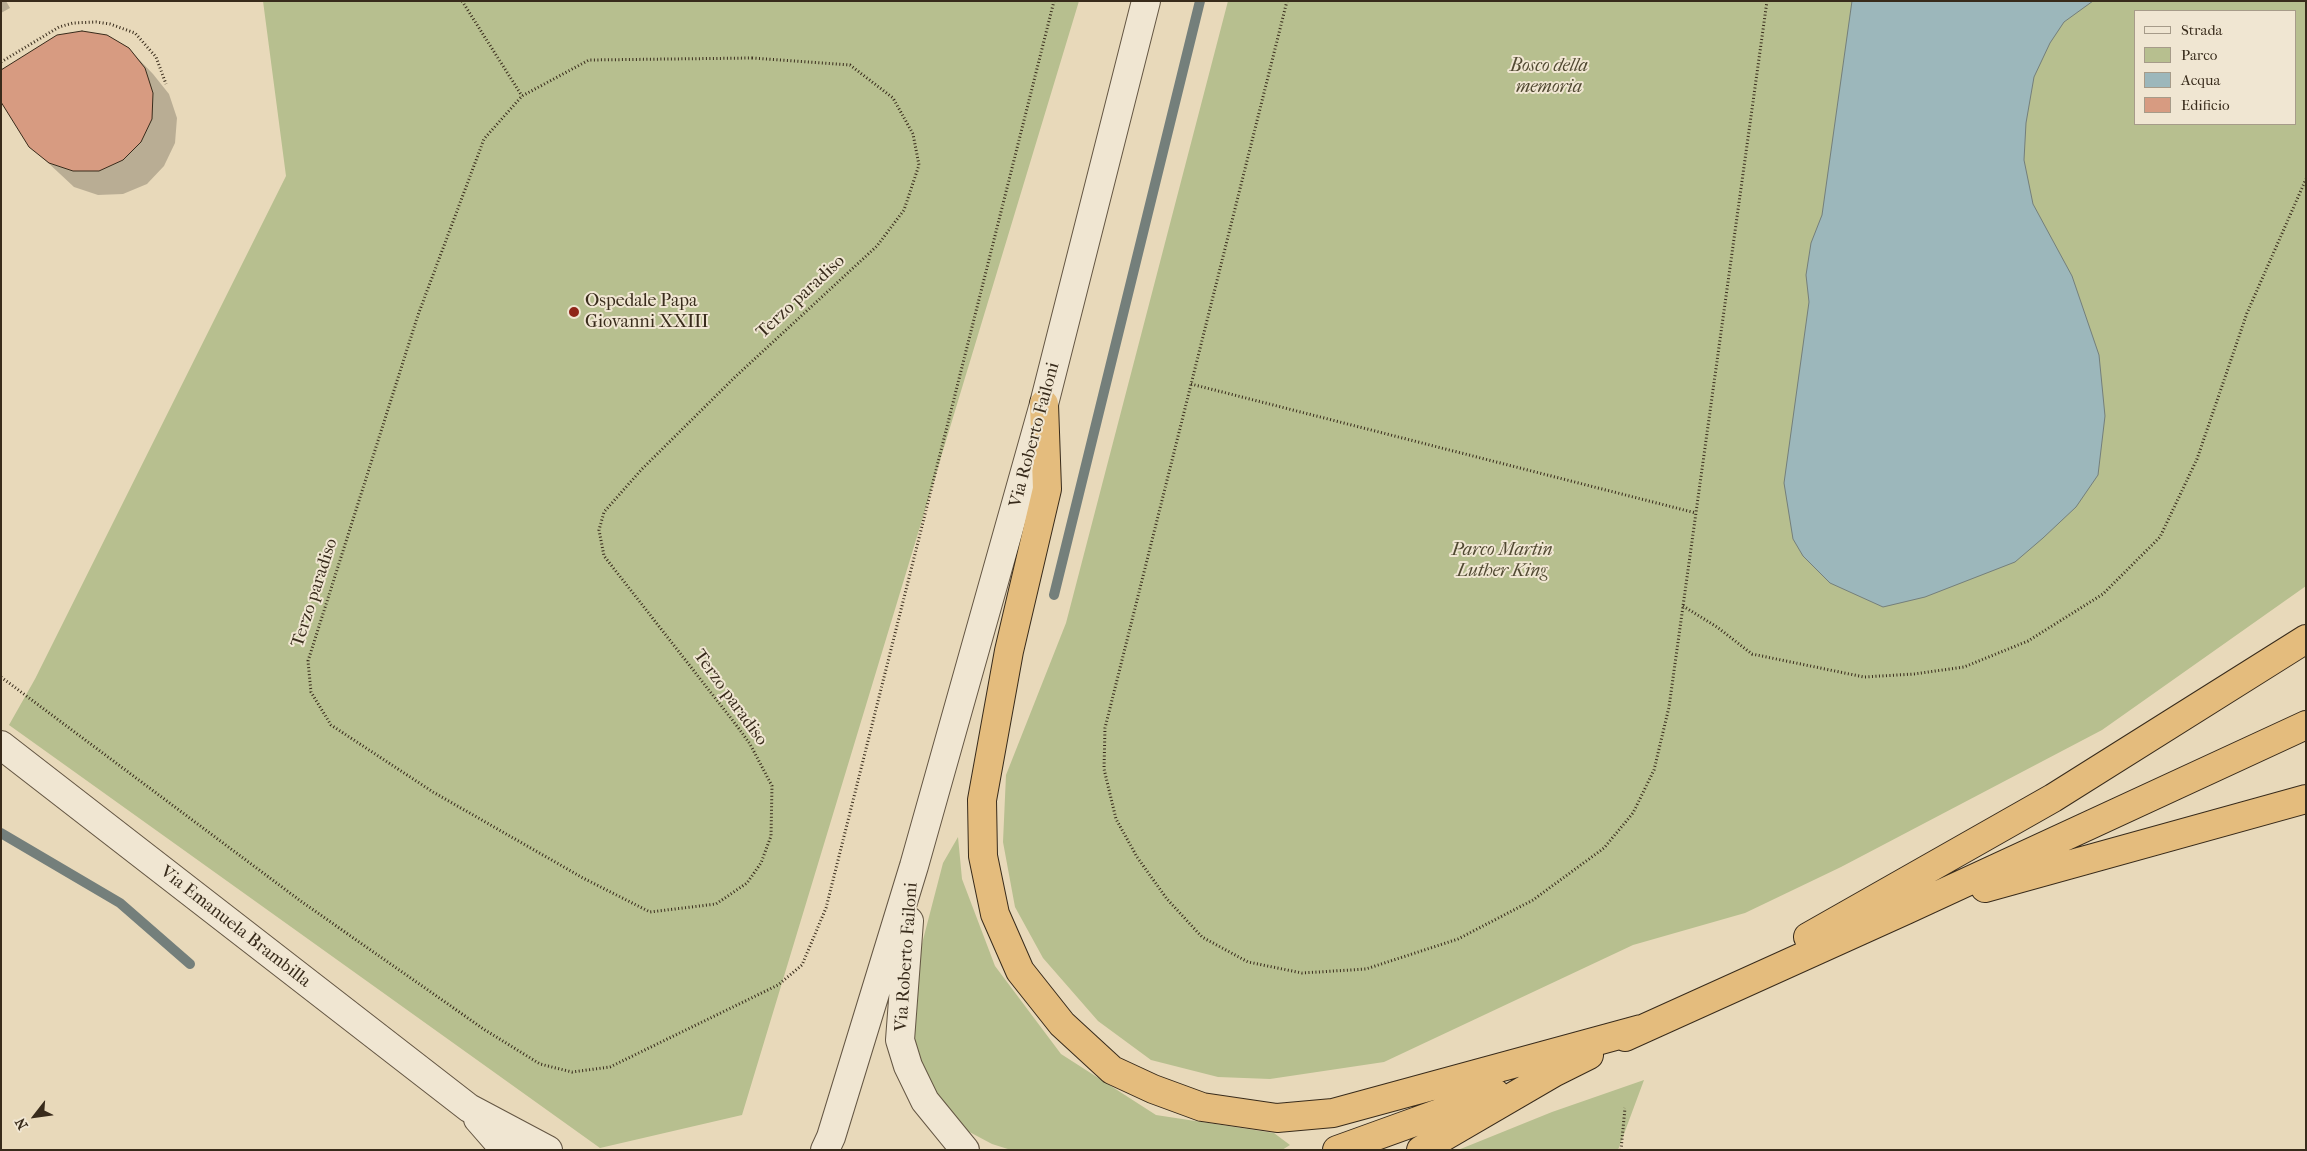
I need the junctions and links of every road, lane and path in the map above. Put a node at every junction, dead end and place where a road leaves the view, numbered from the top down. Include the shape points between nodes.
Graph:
1 (462, 1) edge
2 (1054, 1) edge
3 (1146, 1) edge
4 (1286, 1) edge
5 (1767, 1) edge
6 (1, 62) edge
7 (166, 84) dead end
8 (522, 96) junction
9 (2306, 179) edge
10 (1191, 384) junction
11 (1044, 404) junction
12 (1696, 512) junction
13 (1683, 606) junction
14 (2306, 639) edge
15 (1, 677) edge
16 (2306, 726) edge
17 (1, 745) edge
18 (2306, 800) edge
19 (914, 866) junction
20 (1906, 910) junction
21 (1665, 1018) junction
22 (1640, 1029) junction
23 (1555, 1072) junction
24 (469, 1108) junction
25 (1625, 1108) dead end
26 (505, 1150) edge
27 (548, 1150) edge
28 (825, 1150) edge
29 (965, 1150) edge
30 (1337, 1150) edge
31 (1421, 1150) edge
32 (1621, 1150) edge

1 - 8 path
2 - 15 path via 826,908 802,965 778,985 610,1067 572,1072 540,1064 485,1030 302,902
3 - 11 street, Via Roberto Failoni
4 - 10 path
5 - 12 path
6 - 7 path via 59,27 96,22 135,33 156,57
8 - 8 path, Terzo paradiso via 484,140 418,315 308,661 311,692 331,725 433,792 621,898 650,912 716,904 747,883 761,863 771,836 772,786 737,726 604,556 599,530 604,512 669,442 877,246 904,210 919,164 912,134 893,98 850,65 752,58 589,60
9 - 13 path via 2247,313 2197,459 2160,537 2103,594 2028,642 1964,667 1864,677 1752,654
10 - 12 path
10 - 13 path via 1105,728 1104,769 1116,819 1137,857 1167,899 1202,937 1248,962 1302,973 1366,969 1458,939 1534,900 1604,848 1633,813 1654,770 1669,707
11 - 19 street, Via Roberto Failoni
11 - 22 highway via 1047,488 1009,651 982,800 983,856 995,914 1020,971 1062,1024 1112,1070 1153,1090 1202,1107 1277,1118 1333,1113
12 - 13 path
14 - 21 highway via 2053,798
16 - 20 highway
17 - 24 street, Via Emanuela Brambilla
18 - 20 highway
19 - 28 street, Via Roberto Failoni
19 - 29 street, Via Roberto Failoni via 900,1040 924,1101
20 - 21 highway
21 - 22 highway
22 - 23 highway
23 - 30 highway
23 - 31 highway
24 - 26 street, Via Emanuela Brambilla
24 - 27 street, Via Emanuela Brambilla
25 - 32 path

